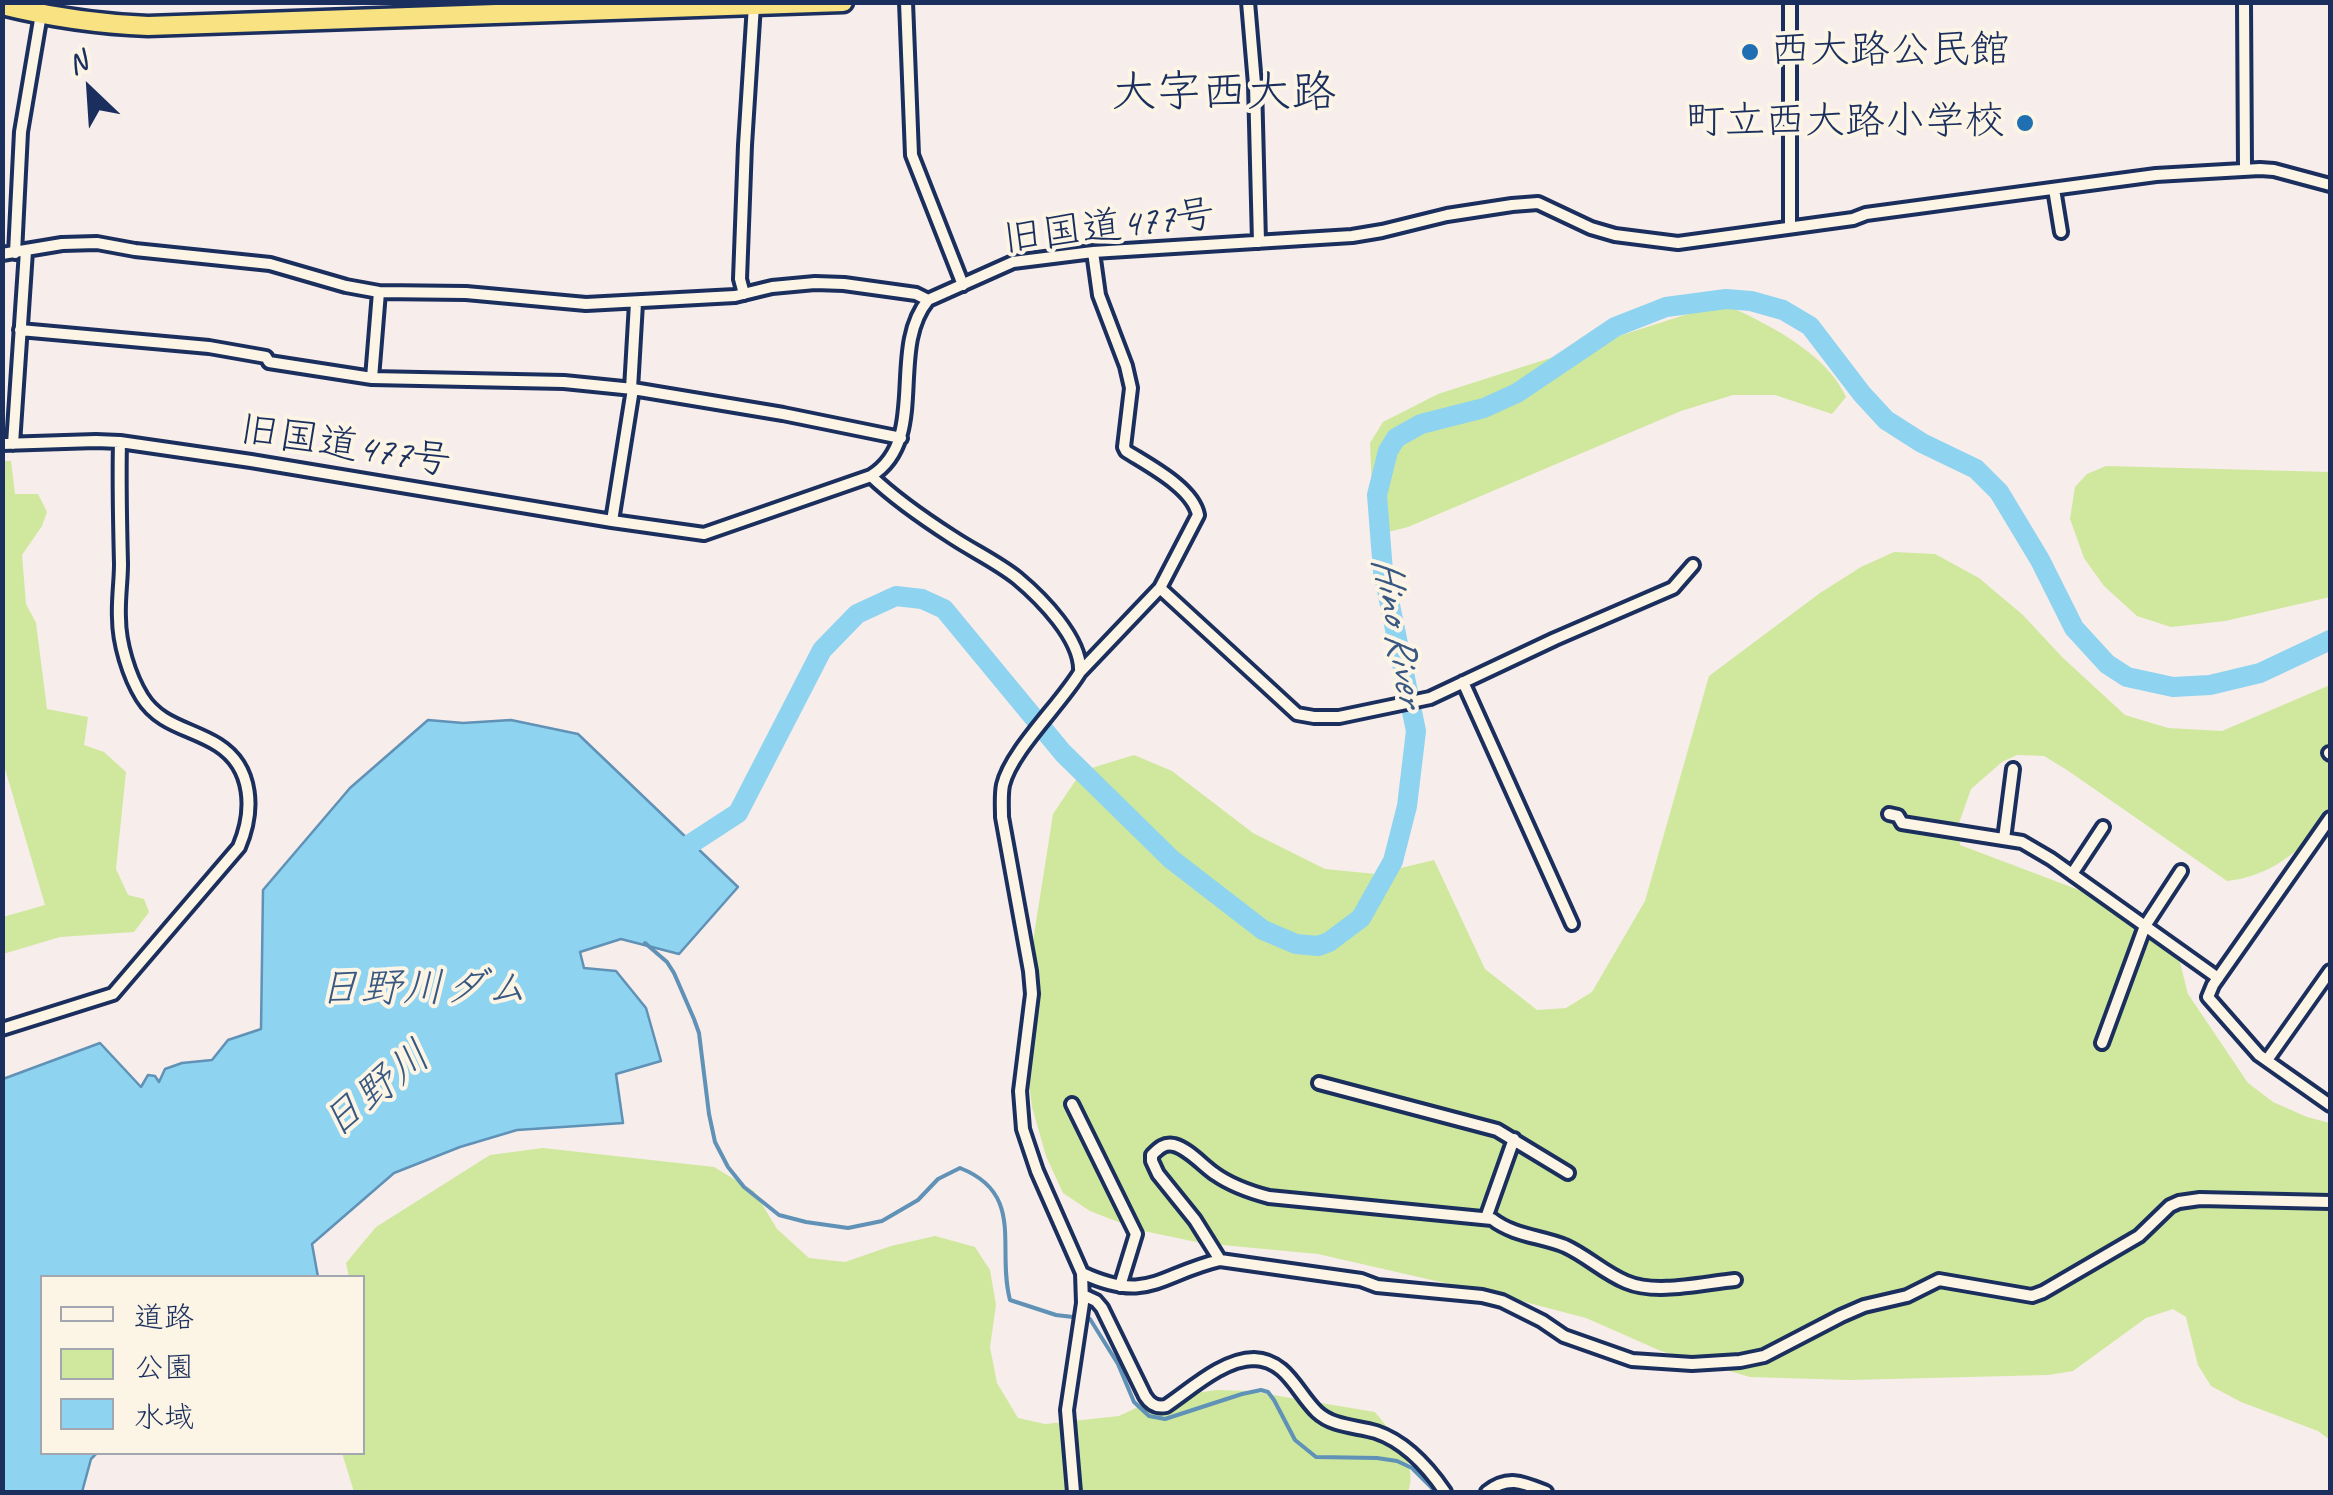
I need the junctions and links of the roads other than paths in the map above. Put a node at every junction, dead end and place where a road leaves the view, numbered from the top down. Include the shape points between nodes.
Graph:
1 (843, 2) edge
2 (906, 2) edge
3 (1248, 2) edge
4 (1790, 2) edge
5 (2244, 2) edge
6 (2, 5) edge
7 (754, 6) junction
8 (41, 14) junction
9 (2244, 169) junction
10 (2330, 185) edge
11 (2054, 189) junction
12 (1790, 227) junction
13 (2060, 232) dead end
14 (1259, 242) junction
15 (20, 252) junction
16 (1092, 252) junction
17 (2, 254) edge
18 (964, 285) junction
19 (379, 292) junction
20 (744, 294) junction
21 (928, 300) junction
22 (636, 302) junction
23 (20, 331) junction
24 (2, 332) edge
25 (372, 378) junction
26 (632, 389) junction
27 (901, 438) junction
28 (120, 442) junction
29 (8, 444) edge
30 (871, 476) junction
31 (612, 521) junction
32 (1693, 565) dead end
33 (1160, 588) junction
34 (1080, 672) junction
35 (1463, 682) junction
36 (2013, 770) dead end
37 (1889, 814) dead end
38 (2330, 818) edge
39 (2104, 827) dead end
40 (2004, 839) junction
41 (2181, 871) dead end
42 (2072, 874) junction
43 (1572, 924) dead end
44 (2145, 926) junction
45 (2330, 970) edge
46 (2218, 978) junction
47 (2, 1029) edge
48 (2102, 1043) dead end
49 (2267, 1060) junction
50 (1319, 1082) dead end
51 (1072, 1104) dead end
52 (2330, 1105) edge
53 (1514, 1139) junction
54 (1568, 1172) dead end
55 (2330, 1202) edge
56 (1486, 1218) junction
57 (1220, 1260) junction
58 (1082, 1273) junction
59 (1735, 1280) dead end
60 (1120, 1286) junction
61 (1083, 1299) junction
62 (1074, 1492) edge
63 (1445, 1492) edge
64 (1488, 1492) edge
65 (1546, 1492) edge

1 - 7 highway
2 - 18 street via 912,155
3 - 14 street
4 - 12 street
5 - 9 street
6 - 8 highway
7 - 8 highway via 148,26
7 - 20 street via 740,260
8 - 15 street via 21,132
9 - 10 street, 旧国道477号
9 - 11 street, 旧国道477号
11 - 12 street, 旧国道477号
11 - 13 street
12 - 14 street, 旧国道477号 via 1664,242 1591,228 1538,203 1352,236
14 - 16 street, 旧国道477号
15 - 17 street
15 - 19 street via 96,244 270,264
15 - 23 street
16 - 18 street, 旧国道477号 via 1013,262
16 - 33 street via 1099,295 1131,388 1126,452 1166,477 1197,509
18 - 21 street, 旧国道477号
19 - 22 street
19 - 25 street
20 - 21 street via 815,283
20 - 22 street
21 - 27 street via 910,344
22 - 26 street
23 - 24 street
23 - 25 street via 209,347
23 - 29 street
25 - 26 street
26 - 27 street
26 - 31 street
27 - 30 street via 883,469
28 - 29 street, 旧国道477号
28 - 31 street, 旧国道477号
28 - 47 street via 120,631 133,679 154,713 234,760 247,788 248,822 239,847 112,994
30 - 31 street, 旧国道477号 via 704,534
30 - 34 street via 1018,578 1070,638
32 - 35 street via 1672,588
33 - 34 street
33 - 35 street via 1297,714 1339,717 1430,698
34 - 58 street via 1009,768 1002,817 1032,994 1021,1078 1025,1140
35 - 43 street
36 - 40 street
37 - 40 street via 1902,823
38 - 46 street
39 - 42 street
40 - 42 street via 2022,842
41 - 44 street
42 - 44 street
44 - 46 street
44 - 48 street
45 - 49 street
46 - 49 street via 2208,997
49 - 52 street
50 - 53 street
51 - 60 street via 1136,1234
53 - 54 street
53 - 56 street
55 - 57 street via 2179,1202 2139,1236 2032,1296 1940,1280 1864,1306 1764,1356 1692,1364 1598,1350 1495,1299
56 - 57 street via 1269,1197 1219,1177 1181,1148 1164,1146 1152,1154 1154,1167
56 - 59 street via 1562,1245 1644,1287
57 - 60 street via 1164,1282
58 - 60 street
58 - 61 street
61 - 62 street via 1067,1410
61 - 63 street via 1102,1308 1154,1406 1166,1406 1236,1363 1265,1360 1326,1419 1381,1434 1428,1468
64 - 65 street via 1516,1481

